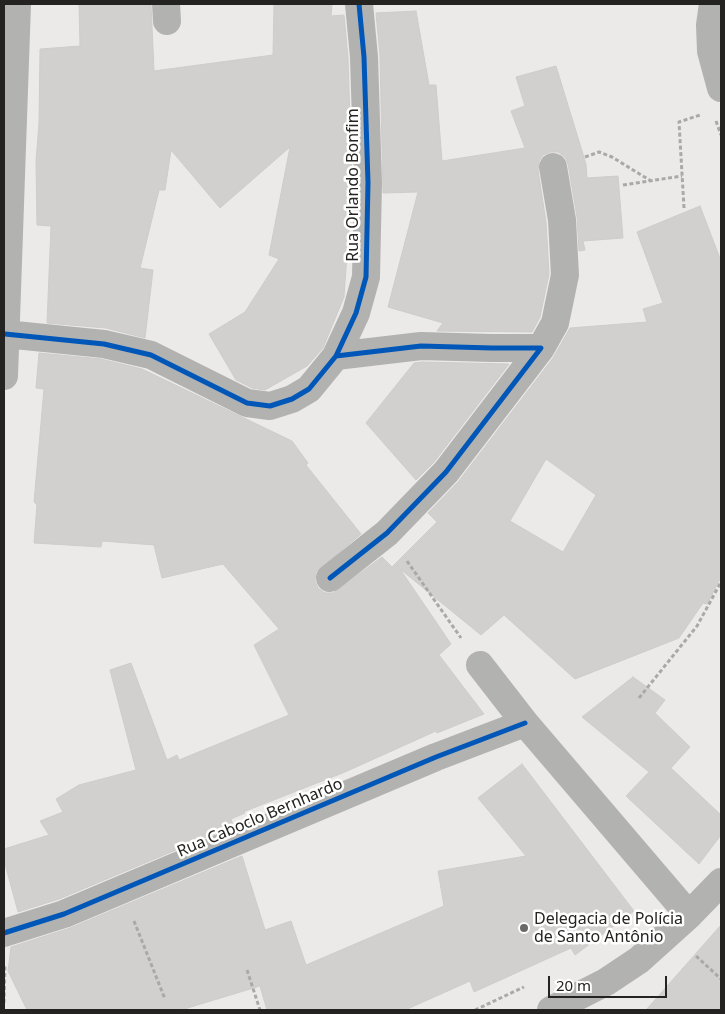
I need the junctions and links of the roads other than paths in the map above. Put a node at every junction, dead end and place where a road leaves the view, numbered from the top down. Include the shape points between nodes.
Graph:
1 (17, 4) edge
2 (359, 4) edge
3 (713, 4) edge
4 (721, 88) edge
5 (553, 167) road end
6 (5, 334) junction
7 (541, 348) junction
8 (336, 356) junction
9 (4, 376) edge
10 (330, 578) dead end
11 (480, 665) road end
12 (525, 723) junction
13 (721, 882) edge
14 (689, 915) junction
15 (4, 933) edge
16 (551, 1010) edge

1 - 6 street
2 - 8 street, Rua Orlando Bonfim via 364,57 366,277
3 - 4 street via 711,51
5 - 7 street via 562,220 565,275 555,323
6 - 8 street, Rua Orlando Bonfim via 104,344 151,355 247,403 270,406 309,389
6 - 9 street
7 - 8 street via 421,346
7 - 10 street via 446,472 388,533
11 - 12 street
12 - 14 street
12 - 15 street, Rua Caboclo Bernhardo via 436,756 64,914
13 - 14 street
14 - 16 street via 639,960 606,982

